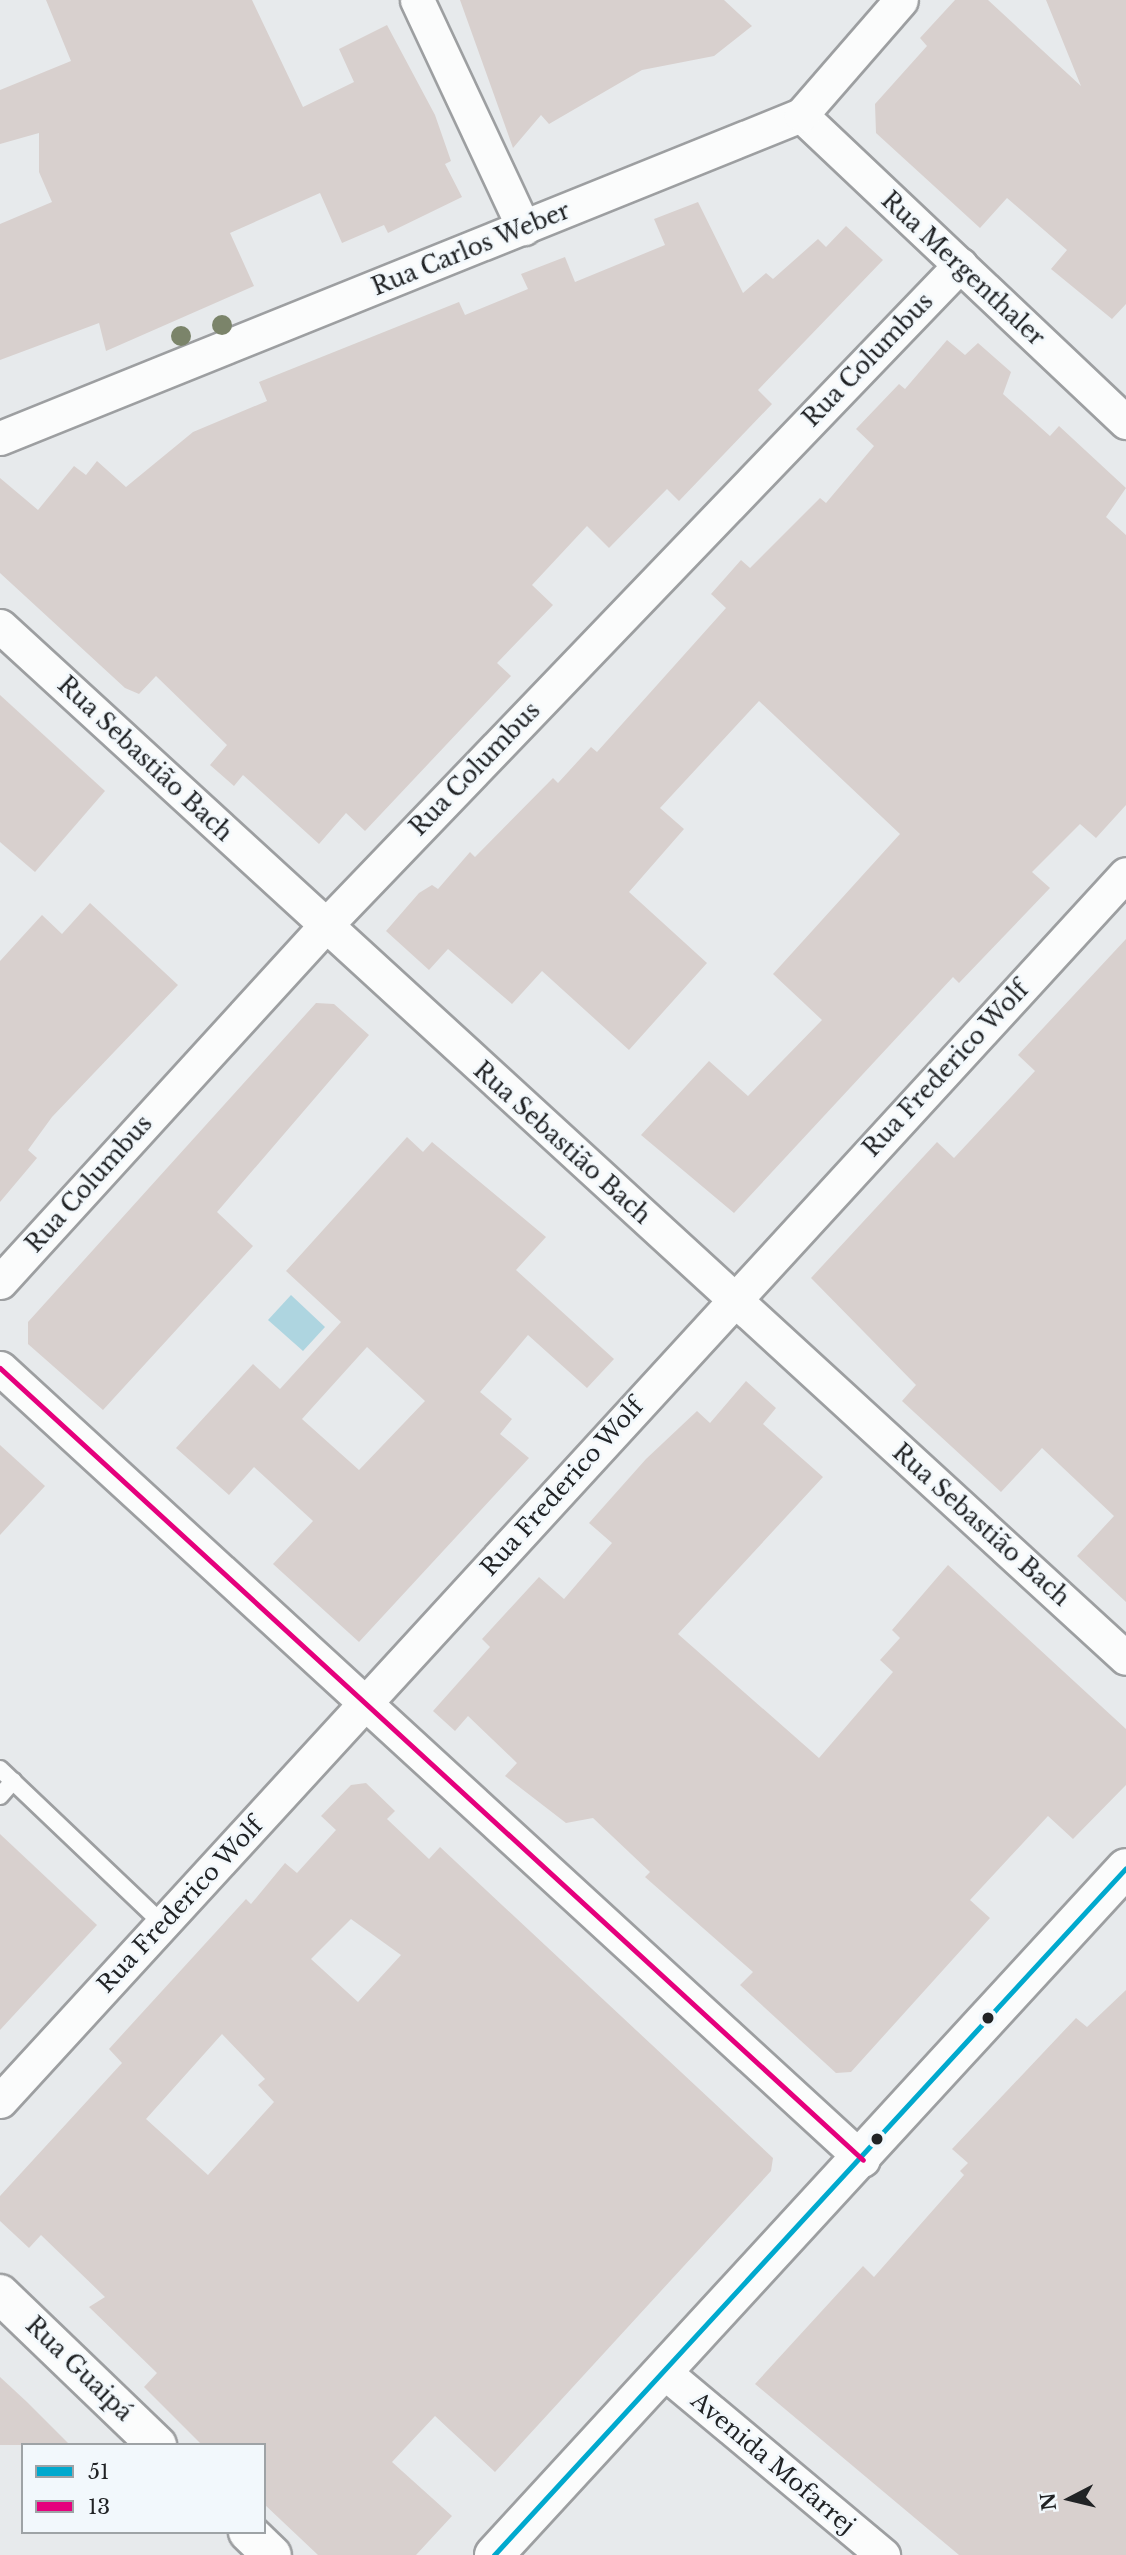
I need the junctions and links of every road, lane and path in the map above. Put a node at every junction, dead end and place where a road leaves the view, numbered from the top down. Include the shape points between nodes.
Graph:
1 (416, 0) edge
2 (901, 0) edge
3 (801, 115) junction
4 (524, 228) junction
5 (960, 265) junction
6 (1126, 422) edge
7 (0, 438) edge
8 (0, 626) edge
9 (1126, 874) edge
10 (325, 926) junction
11 (0, 1282) edge
12 (734, 1300) junction
13 (0, 1368) edge
14 (1126, 1658) edge
15 (364, 1703) junction
16 (0, 1769) edge
17 (13, 1782) junction
18 (0, 1796) edge
19 (1126, 1868) edge
20 (163, 1924) junction
21 (0, 2101) edge
22 (863, 2160) junction
23 (0, 2294) edge
24 (663, 2371) junction
25 (155, 2443) edge
26 (250, 2534) edge
27 (272, 2555) edge
28 (494, 2555) edge
29 (883, 2555) edge

1 - 4 street
2 - 3 street, Rua Carlos Weber
3 - 4 street, Rua Carlos Weber
3 - 5 street, Rua Mergenthaler
4 - 7 street, Rua Carlos Weber
5 - 6 street, Rua Mergenthaler
5 - 10 street, Rua Columbus
8 - 10 street, Rua Sebastião Bach
9 - 12 street, Rua Frederico Wolf
10 - 11 street, Rua Columbus
10 - 12 street, Rua Sebastião Bach
12 - 14 street, Rua Sebastião Bach
12 - 15 street, Rua Frederico Wolf
13 - 15 street
15 - 20 street, Rua Frederico Wolf
15 - 22 street
16 - 17 lane
17 - 18 lane
17 - 20 lane
19 - 22 main road
20 - 21 street, Rua Frederico Wolf
22 - 24 main road
23 - 25 main road, Rua Guaipá
24 - 28 main road
24 - 29 street, Avenida Mofarrej
26 - 27 main road

